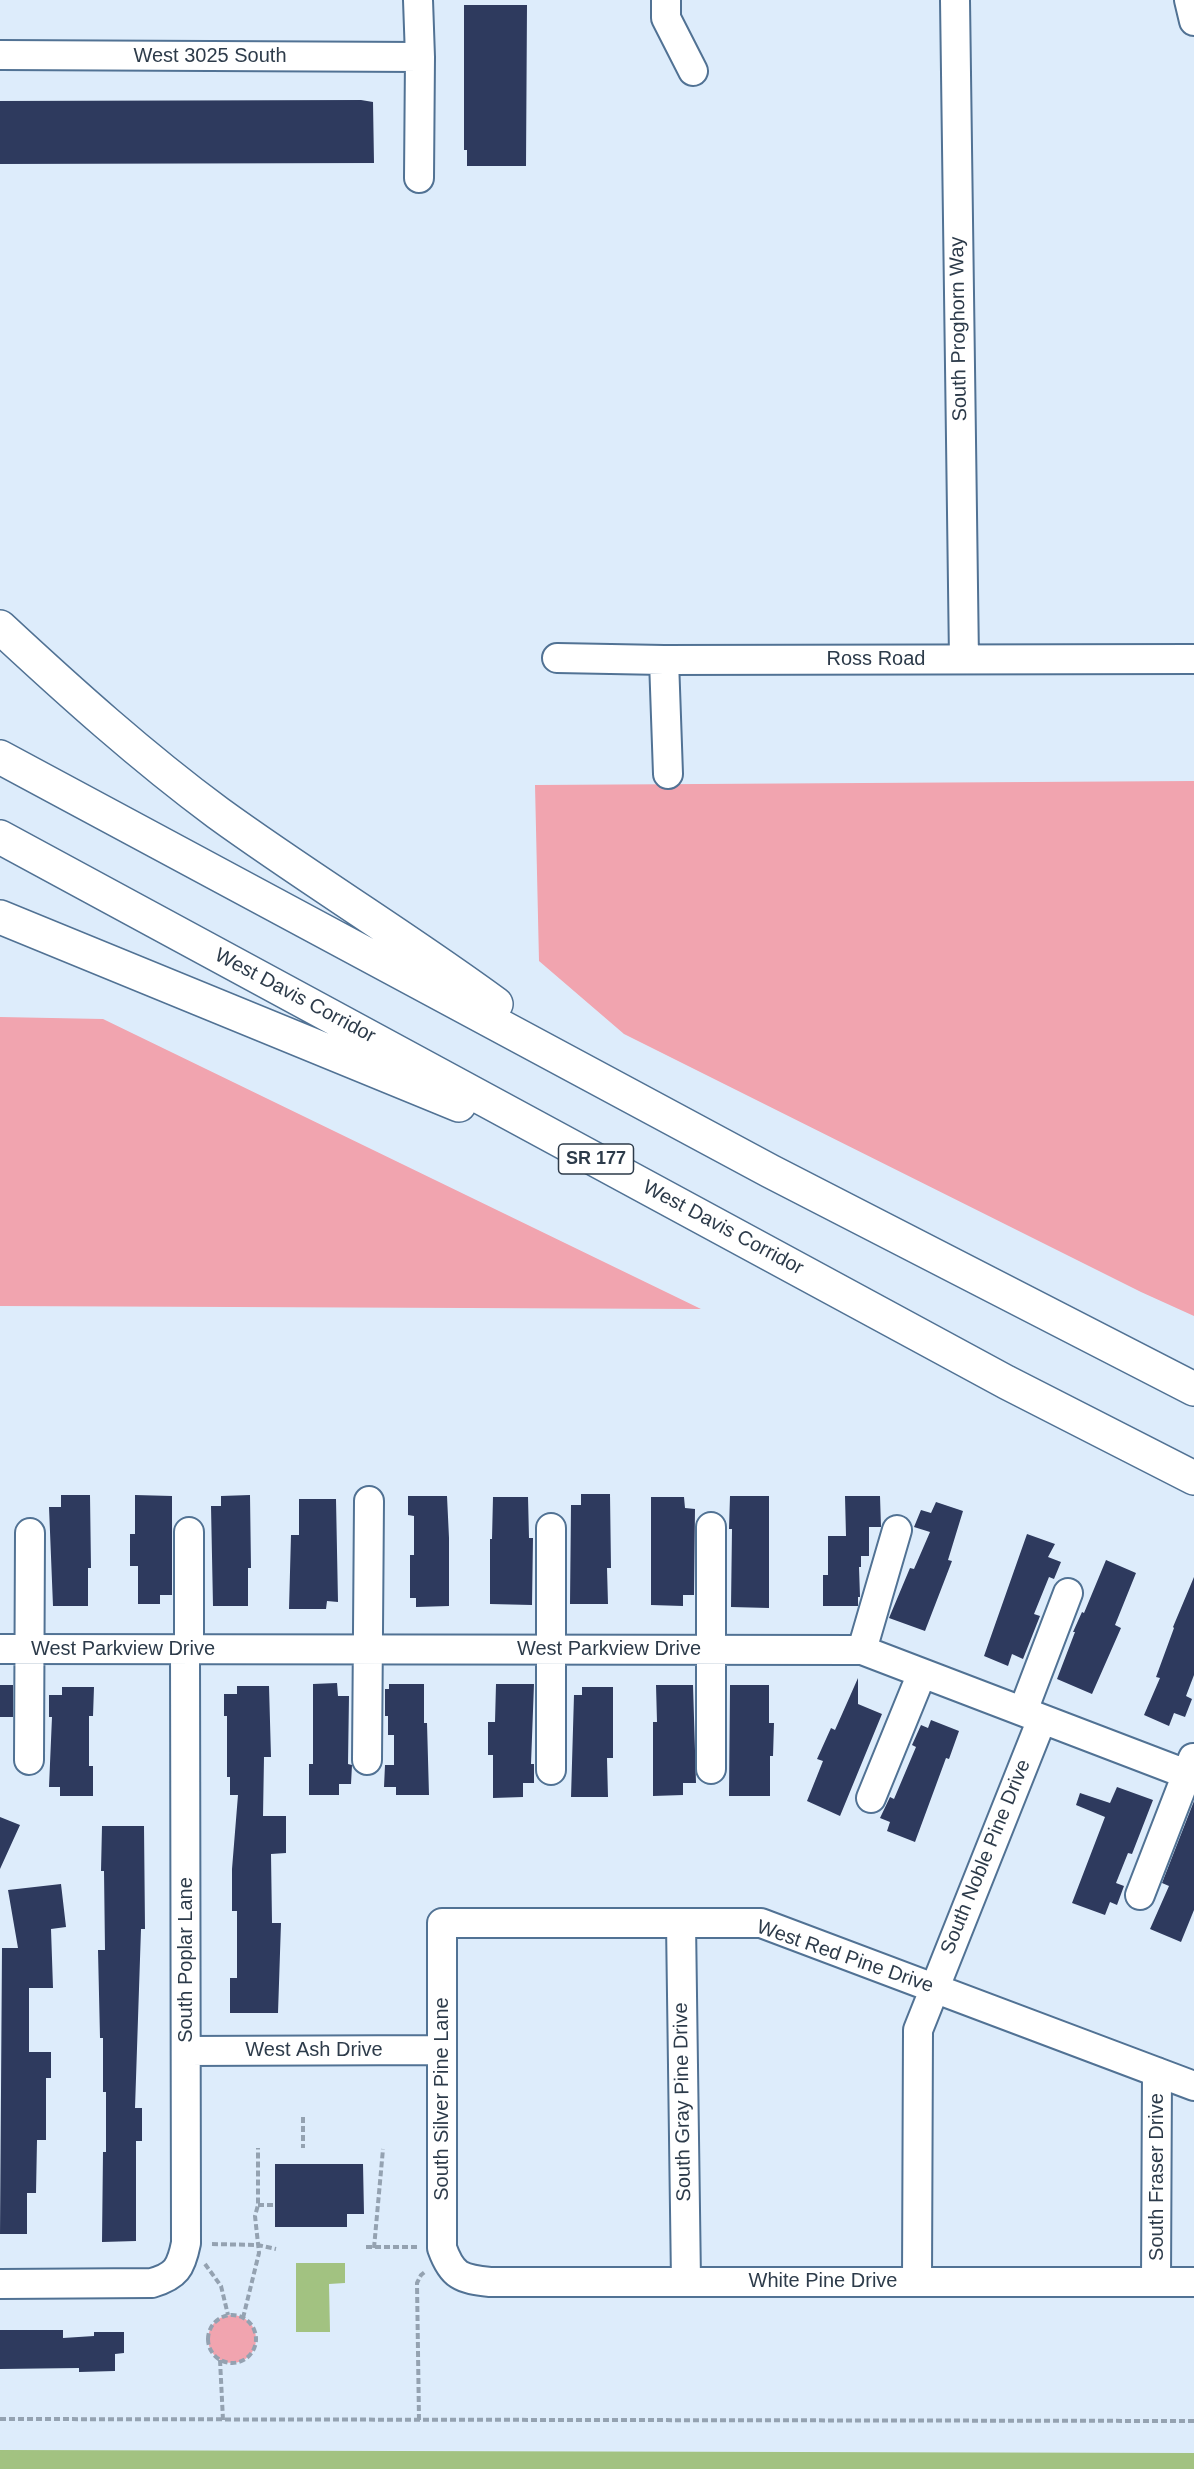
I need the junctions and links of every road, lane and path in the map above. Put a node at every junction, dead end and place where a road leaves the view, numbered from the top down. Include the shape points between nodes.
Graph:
1 (418, 0) edge
2 (666, 0) edge
3 (955, 0) edge
4 (1189, 0) edge
5 (1194, 21) edge
6 (0, 55) edge
7 (420, 57) junction
8 (693, 71) dead end
9 (419, 178) dead end
10 (0, 627) edge
11 (558, 658) dead end
12 (964, 659) junction
13 (1194, 659) edge
14 (664, 660) junction
15 (0, 757) edge
16 (668, 774) dead end
17 (0, 837) edge
18 (0, 917) edge
19 (580, 1069) junction
20 (594, 1158) junction
21 (1194, 1389) edge
22 (1194, 1478) edge
23 (369, 1501) dead end
24 (711, 1527) dead end
25 (551, 1528) dead end
26 (897, 1530) dead end
27 (189, 1532) dead end
28 (30, 1533) dead end
29 (1068, 1593) dead end
30 (0, 1649) edge
31 (30, 1649) junction
32 (187, 1649) junction
33 (369, 1649) junction
34 (551, 1649) junction
35 (711, 1649) junction
36 (862, 1650) junction
37 (922, 1673) junction
38 (1032, 1715) junction
39 (29, 1760) dead end
40 (367, 1760) dead end
41 (711, 1769) dead end
42 (1192, 1769) edge
43 (551, 1770) dead end
44 (871, 1798) dead end
45 (1140, 1895) dead end
46 (442, 1923) joint
47 (681, 1923) junction
48 (934, 1988) junction
49 (442, 2050) junction
50 (186, 2051) junction
51 (1157, 2073) junction
52 (1194, 2086) edge
53 (303, 2117) dead end
54 (258, 2148) dead end
55 (303, 2148) dead end
56 (383, 2149) dead end
57 (258, 2205) junction
58 (275, 2205) dead end
59 (212, 2244) dead end
60 (258, 2245) junction
61 (366, 2247) dead end
62 (420, 2247) dead end
63 (374, 2248) junction
64 (276, 2249) dead end
65 (205, 2264) dead end
66 (442, 2271) junction
67 (686, 2281) junction
68 (918, 2281) junction
69 (1156, 2282) junction
70 (1194, 2282) edge
71 (0, 2284) edge
72 (228, 2316) junction
73 (243, 2318) junction
74 (220, 2360) junction
75 (0, 2419) edge
76 (223, 2420) junction
77 (419, 2420) junction
78 (1194, 2421) edge

1 - 7 street
2 - 8 street via 666,18
3 - 12 street, South Proghorn Way
4 - 5 street
6 - 7 street, West 3025 South
7 - 9 street
10 - 19 highway via 118,734 199,798 410,942
11 - 14 street, Ross Road
12 - 13 street, Ross Road
12 - 14 street, Ross Road
14 - 16 street
15 - 19 highway
17 - 20 highway, West Davis Corridor / SR 177
18 - 20 highway
19 - 21 highway via 921,1251
20 - 22 highway, West Davis Corridor / SR 177 via 1006,1382
23 - 33 street
24 - 35 street
25 - 34 street
26 - 36 street
27 - 32 street, South Poplar Lane
28 - 31 street
29 - 38 street, South Noble Pine Drive
30 - 31 street, West Parkview Drive
31 - 32 street, West Parkview Drive
31 - 39 street
32 - 33 street, West Parkview Drive
32 - 50 street, South Poplar Lane
33 - 34 street, West Parkview Drive
33 - 40 street
34 - 35 street, West Parkview Drive
34 - 43 street
35 - 36 street, West Parkview Drive
35 - 41 street
36 - 37 street, West Parkview Drive
37 - 38 street, West Parkview Drive
37 - 44 street
38 - 42 street, West Parkview Drive
38 - 48 street, South Noble Pine Drive
42 - 45 street
46 - 47 street, West Red Pine Drive
46 - 49 street, South Silver Pine Lane
47 - 48 street, West Red Pine Drive via 761,1923
47 - 67 street, South Gray Pine Drive
48 - 51 street, West Red Pine Drive
48 - 68 street, South Noble Pine Drive via 918,2030
49 - 50 street, West Ash Drive
49 - 66 street, South Silver Pine Lane via 442,2248 447,2263
50 - 71 street, South Poplar Lane via 186,2243 177,2270 152,2283
51 - 52 street, West Red Pine Drive
51 - 69 street, South Fraser Drive
53 - 55 path
54 - 57 path
56 - 63 path
57 - 58 path
57 - 60 path
59 - 60 path
60 - 64 path
60 - 73 path via 260,2253
61 - 63 path
62 - 63 path
65 - 72 path via 221,2286
66 - 67 street, White Pine Drive via 490,2282
66 - 77 path via 421,2275 417,2283
67 - 68 street, White Pine Drive
68 - 69 street, White Pine Drive
69 - 70 street, White Pine Drive
72 - 73 path
72 - 74 path via 214,2324 208,2337 211,2350
73 - 74 path via 255,2336 253,2350 235,2363
74 - 76 path
75 - 76 path
76 - 77 path
77 - 78 path

